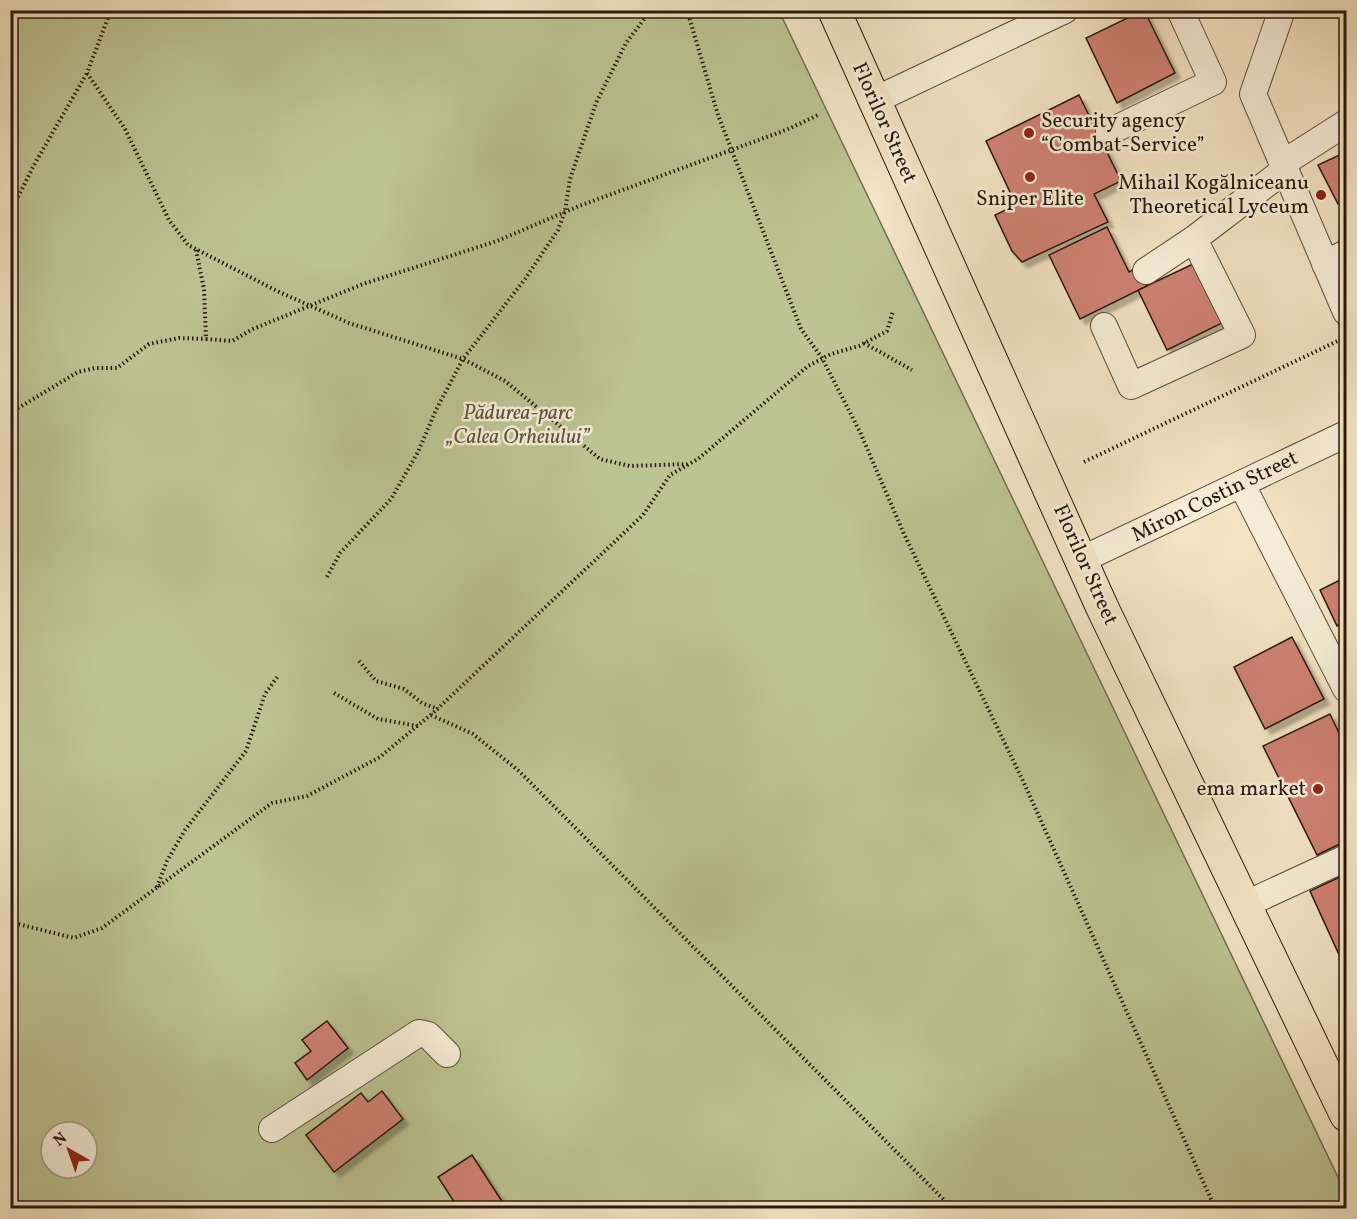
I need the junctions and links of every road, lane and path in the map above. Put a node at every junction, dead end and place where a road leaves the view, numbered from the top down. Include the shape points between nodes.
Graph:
1 (111, 10) edge
2 (651, 10) edge
3 (687, 10) edge
4 (834, 10) edge
5 (1065, 10) edge
6 (1180, 10) edge
7 (1282, 10) edge
8 (1033, 17) edge
9 (87, 73) junction
10 (873, 101) junction
11 (818, 115) dead end
12 (1347, 123) edge
13 (1109, 132) dead end
14 (731, 150) junction
15 (1285, 166) junction
16 (565, 211) junction
17 (10, 213) edge
18 (1194, 239) junction
19 (196, 250) junction
20 (1336, 258) edge
21 (1146, 271) dead end
22 (311, 306) junction
23 (893, 311) dead end
24 (1347, 312) edge
25 (1104, 326) dead end
26 (1347, 337) edge
27 (206, 339) junction
28 (864, 343) junction
29 (822, 358) junction
30 (463, 359) junction
31 (912, 370) dead end
32 (10, 413) edge
33 (1347, 434) edge
34 (1084, 462) dead end
35 (689, 464) junction
36 (1242, 485) junction
37 (1083, 559) junction
38 (327, 577) dead end
39 (359, 661) dead end
40 (278, 676) dead end
41 (1344, 676) edge
42 (334, 693) dead end
43 (438, 709) junction
44 (431, 715) junction
45 (418, 726) junction
46 (1347, 858) edge
47 (157, 888) junction
48 (1244, 905) junction
49 (10, 922) edge
50 (447, 1054) dead end
51 (1347, 1115) edge
52 (272, 1129) dead end
53 (952, 1209) edge
54 (1215, 1209) edge

1 - 9 path
2 - 16 path via 626,43 596,103 570,179
3 - 14 path
4 - 10 main road, Florilor Street
5 - 8 street
6 - 13 street via 1213,82
7 - 15 street via 1253,94
8 - 10 street
9 - 17 path
9 - 19 path via 125,129 169,220
10 - 37 main road, Florilor Street
11 - 14 path
12 - 15 street
14 - 16 path
14 - 29 path via 801,329
15 - 18 street
15 - 20 street
16 - 22 path via 496,241 363,284
16 - 30 path via 545,251
18 - 21 street
18 - 25 street via 1242,335 1131,387
19 - 22 path
19 - 27 path via 204,289
20 - 24 street
22 - 27 path via 232,341
22 - 30 path via 349,323
23 - 28 path via 886,331
26 - 34 path
27 - 32 path via 179,338 148,344 117,368 78,372
28 - 29 path
28 - 31 path
29 - 35 path via 807,366
29 - 54 path via 1024,783
30 - 35 path via 505,381 600,459 630,466
30 - 38 path via 392,499 340,553
33 - 36 street, Miron Costin Street
35 - 43 path via 670,475 643,515
36 - 37 street, Miron Costin Street
36 - 41 street
37 - 48 main road, Florilor Street via 1102,607
39 - 43 path via 376,681 404,689
40 - 47 path via 266,694 246,751 185,830
42 - 45 path via 378,719
43 - 44 path
44 - 45 path
44 - 53 path via 473,734 519,771
45 - 47 path via 380,757 307,796 272,802
46 - 48 street
47 - 49 path via 102,928 74,938
48 - 51 main road, Florilor Street
50 - 52 street via 428,1035 419,1033

